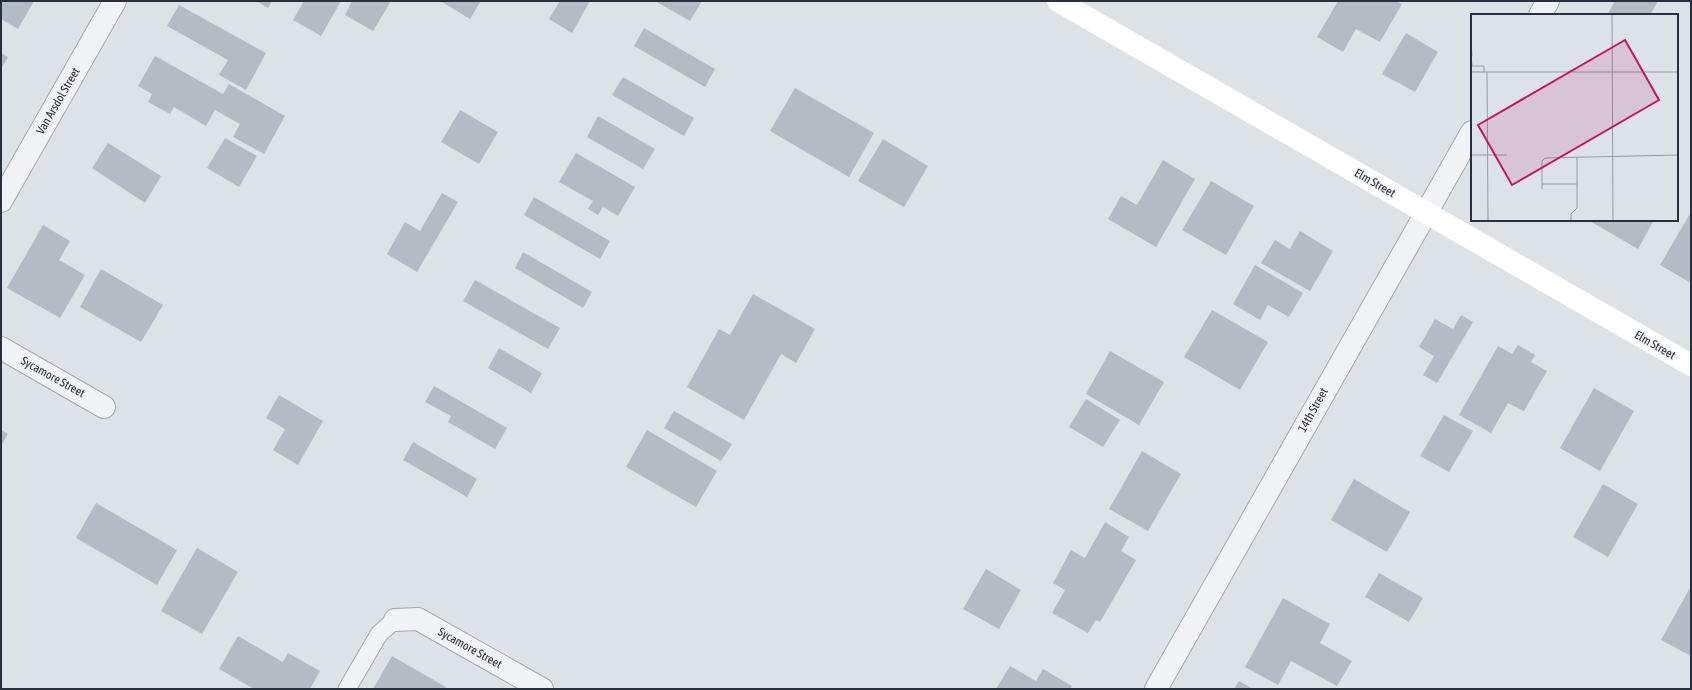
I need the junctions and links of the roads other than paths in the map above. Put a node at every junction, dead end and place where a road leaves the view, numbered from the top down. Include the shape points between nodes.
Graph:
1 (115, 1) edge
2 (1058, 1) edge
3 (1548, 1) edge
4 (1541, 14) edge
5 (1471, 134) edge
6 (1, 201) edge
7 (1425, 212) junction
8 (1, 348) edge
9 (1691, 365) edge
10 (104, 407) dead end
11 (395, 620) joint
12 (347, 689) edge
13 (542, 689) edge
14 (1156, 689) edge

1 - 6 street, Van Arsdol Street
2 - 7 main road, Elm Street
3 - 4 street
5 - 7 street, 14th Street
7 - 9 main road, Elm Street
7 - 14 street, 14th Street
8 - 10 street, Sycamore Street
11 - 12 lane via 379,634
11 - 13 street, Sycamore Street via 418,620

